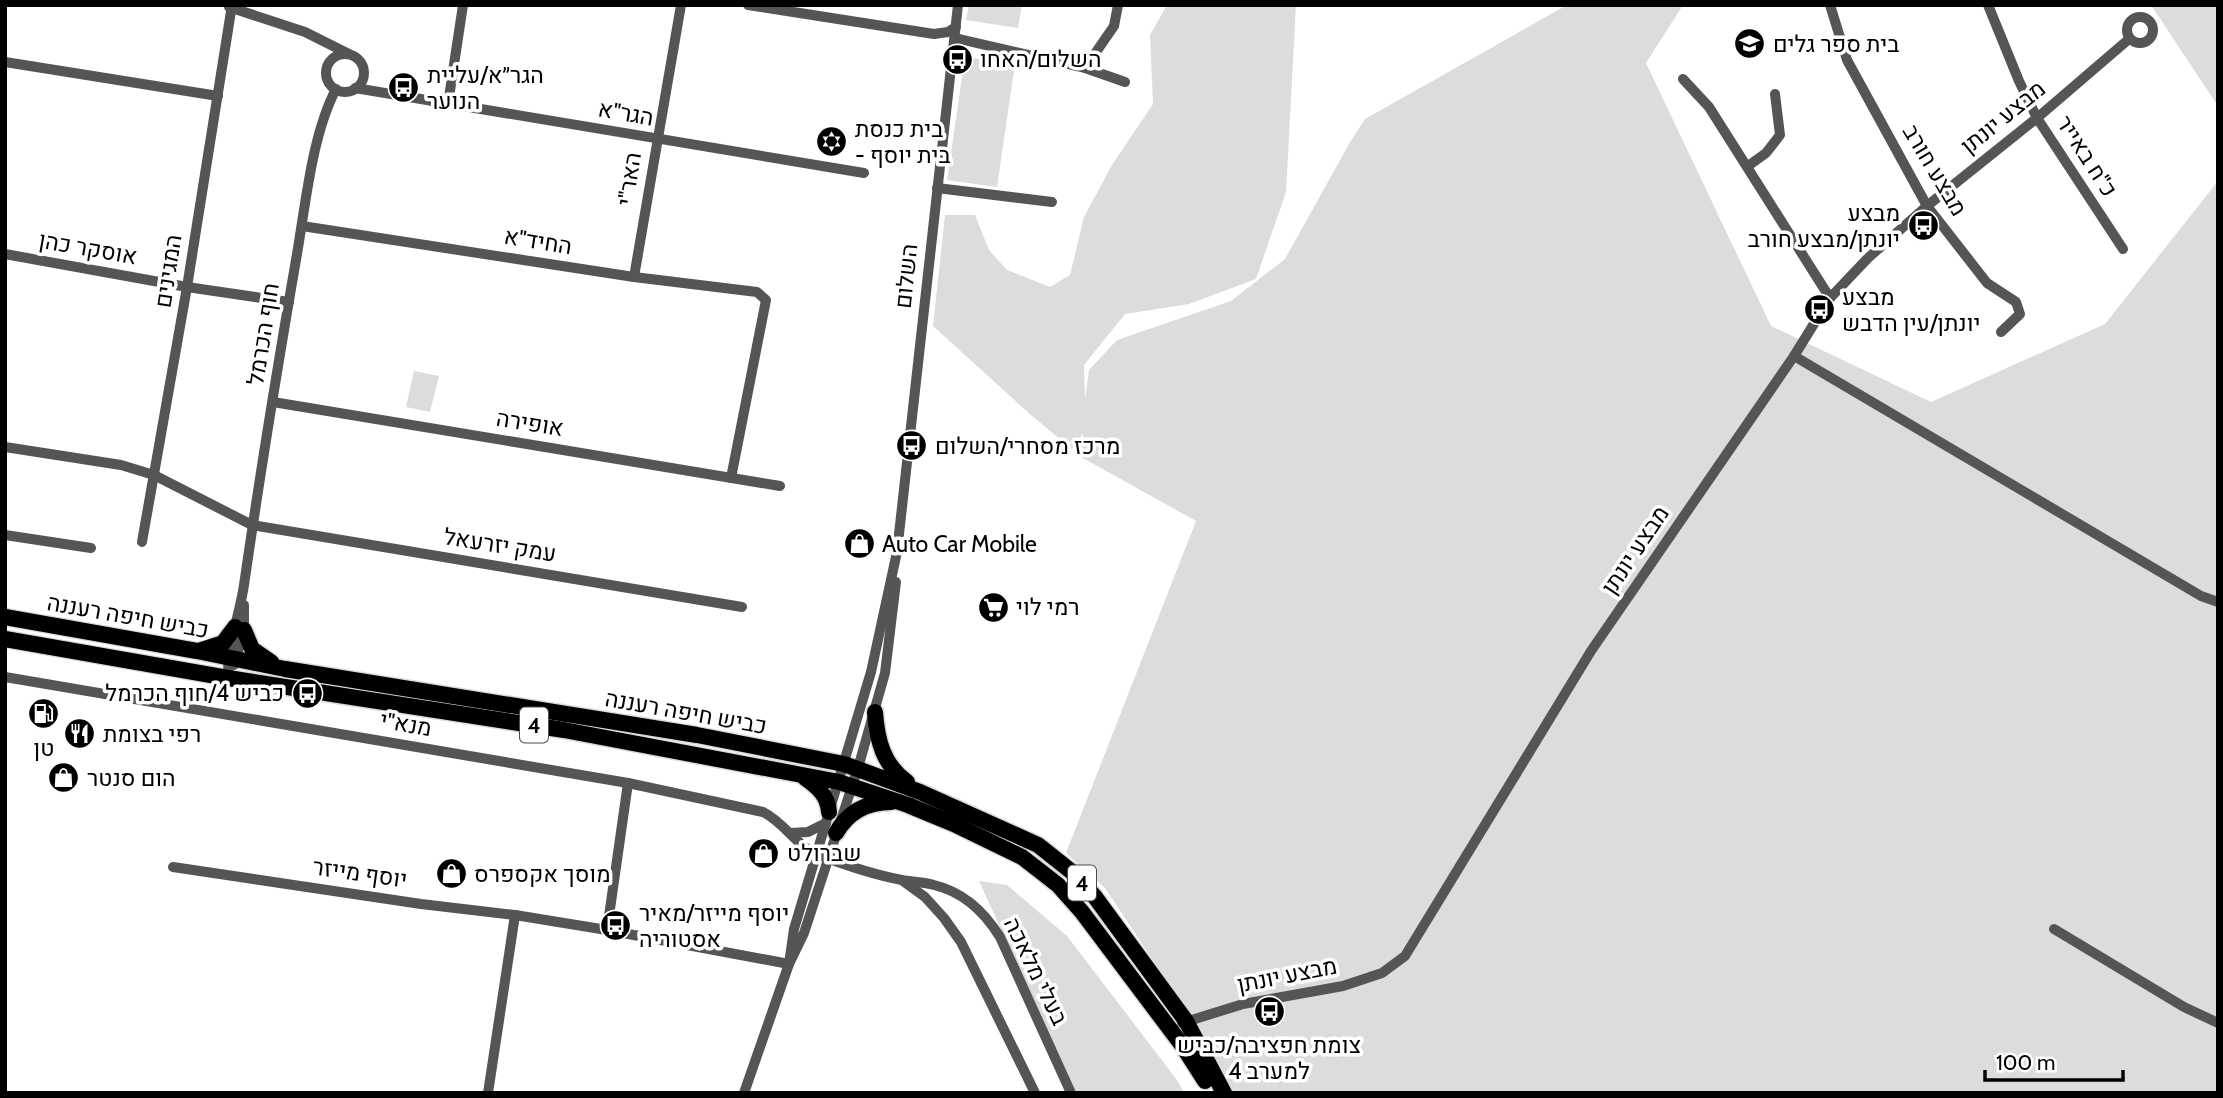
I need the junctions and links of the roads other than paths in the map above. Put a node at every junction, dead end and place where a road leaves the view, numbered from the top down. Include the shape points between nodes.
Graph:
1 (463, 5) edge
2 (681, 5) edge
3 (748, 5) edge
4 (958, 5) edge
5 (1118, 5) edge
6 (1830, 5) edge
7 (1988, 5) edge
8 (230, 7) edge
9 (305, 32) junction
10 (955, 32) junction
11 (2129, 39) dead end
12 (349, 54) junction
13 (5, 62) edge
14 (329, 63) junction
15 (1085, 68) junction
16 (363, 70) junction
17 (1684, 79) dead end
18 (1125, 82) dead end
19 (336, 89) junction
20 (355, 89) junction
21 (380, 92) junction
22 (1775, 94) dead end
23 (218, 96) junction
24 (448, 104) junction
25 (2037, 118) junction
26 (657, 139) junction
27 (1748, 166) junction
28 (864, 173) dead end
29 (937, 188) junction
30 (1052, 202) dead end
31 (1927, 206) junction
32 (302, 226) junction
33 (2123, 249) dead end
34 (5, 254) edge
35 (634, 277) junction
36 (187, 287) junction
37 (1830, 298) junction
38 (289, 302) junction
39 (2001, 332) dead end
40 (1794, 356) junction
41 (273, 402) junction
42 (5, 447) edge
43 (154, 475) junction
44 (732, 478) junction
45 (780, 486) dead end
46 (252, 525) junction
47 (5, 535) edge
48 (142, 542) dead end
49 (90, 548) dead end
50 (897, 552) junction
51 (2218, 601) edge
52 (742, 607) dead end
53 (5, 617) edge
54 (239, 629) junction
55 (5, 639) edge
56 (197, 651) junction
57 (232, 658) junction
58 (285, 669) junction
59 (5, 677) edge
60 (228, 678) junction
61 (875, 712) junction
62 (851, 766) junction
63 (797, 773) junction
64 (628, 783) junction
65 (846, 784) junction
66 (920, 792) junction
67 (899, 802) junction
68 (831, 823) junction
69 (791, 833) junction
70 (822, 856) junction
71 (173, 867) dead end
72 (900, 880) junction
73 (515, 915) junction
74 (2054, 929) dead end
75 (607, 930) junction
76 (789, 964) junction
77 (1186, 1021) junction
78 (2218, 1023) edge
79 (1170, 1029) junction
80 (488, 1093) edge
81 (744, 1093) edge
82 (1035, 1093) edge
83 (1071, 1093) edge
84 (1212, 1093) edge
85 (1224, 1093) edge

1 - 24 street
2 - 26 street, האר"י
3 - 10 street via 933,34
4 - 10 street, השלום
5 - 15 street via 1114,26
6 - 31 street, מבצע חורב via 1847,60
7 - 25 street, כ"ח באייר
8 - 9 street
8 - 23 street, המגינים
9 - 12 street
9 - 14 street
10 - 15 street
10 - 29 street, השלום
11 - 25 street, מבצע יונתן
12 - 14 street via 338,55
12 - 16 street via 359,60
13 - 23 street
14 - 19 street via 326,74
15 - 18 street
16 - 20 street
16 - 21 street
17 - 27 street via 1709,107
19 - 20 street
19 - 32 street, חוף הכרמל via 321,124
20 - 21 street, הגר"א
21 - 24 street, הגר"א
22 - 27 street via 1780,135
23 - 36 street, המגינים
24 - 26 street, הגר"א
25 - 31 street, מבצע יונתן
25 - 33 street, כ"ח באייר
26 - 28 street, הגר"א
26 - 35 street, האר"י
27 - 37 street
29 - 30 street
29 - 50 street, השלום
31 - 37 street, מבצע יונתן
31 - 39 street, מבצע חורב via 1987,283 2016,302 2020,314
32 - 35 street, החיד"א
32 - 38 street, חוף הכרמל
34 - 36 street, אוסקר כהן
35 - 44 street, החיד"א via 757,292 766,300
36 - 38 street, אוסקר כהן
36 - 43 street, המגינים
37 - 40 street, מבצע יונתן
38 - 41 street, חוף הכרמל
40 - 51 street via 2201,596
40 - 77 street, מבצע יונתן via 1591,651 1405,956 1382,973 1343,986 1243,1004
41 - 44 street, אופירה
41 - 46 street, חוף הכרמל
42 - 43 street, עמק יזרעאל via 121,465
43 - 46 street, עמק יזרעאל
43 - 48 street, המגינים
44 - 45 street, אופירה
46 - 52 street, עמק יזרעאל
46 - 54 street, חוף הכרמל
47 - 49 street
50 - 61 street, השלום via 885,673
50 - 62 street, השלום
53 - 56 highway, כביש חיפה רעננה / 4
54 - 56 highway via 214,648
54 - 57 street, חוף הכרמל
54 - 58 highway via 252,649
55 - 60 highway, כביש חיפה רעננה / 4
56 - 57 highway, כביש חיפה רעננה / 4
57 - 58 highway, כביש חיפה רעננה / 4
57 - 60 street, חוף הכרמל
58 - 62 highway, כביש חיפה רעננה / 4 via 697,735
59 - 64 street, מנא"י
60 - 63 highway, כביש חיפה רעננה / 4 via 564,730
61 - 62 street, השלום
61 - 66 highway via 888,764
62 - 65 street
62 - 66 highway, כביש חיפה רעננה / 4
63 - 65 highway, כביש חיפה רעננה / 4
63 - 68 highway via 820,789 829,805
64 - 69 street, מנא"י via 748,807 776,819
64 - 75 street
65 - 67 highway, כביש חיפה רעננה / 4
65 - 68 street
65 - 68 street
66 - 77 highway, כביש חיפה רעננה / 4 via 1038,845 1072,873 1095,897
67 - 68 highway via 866,806
67 - 79 highway, כביש חיפה רעננה / 4 via 1011,852 1058,885
68 - 69 street
68 - 70 street
69 - 70 street, מנא"י
70 - 72 street, בעלי מלאכה
70 - 76 street via 794,929
71 - 73 street, יוסף מייזר
72 - 82 street, בעלי מלאכה via 925,897 961,942
72 - 83 street, בעלי מלאכה via 936,885 961,896 990,921
73 - 75 street, יוסף מייזר
73 - 80 street
74 - 78 street
75 - 76 street, יוסף מייזר
76 - 81 street
77 - 79 street, מבצע יונתן
77 - 85 highway, כביש חיפה רעננה / 4
79 - 84 highway, כביש חיפה רעננה / 4

